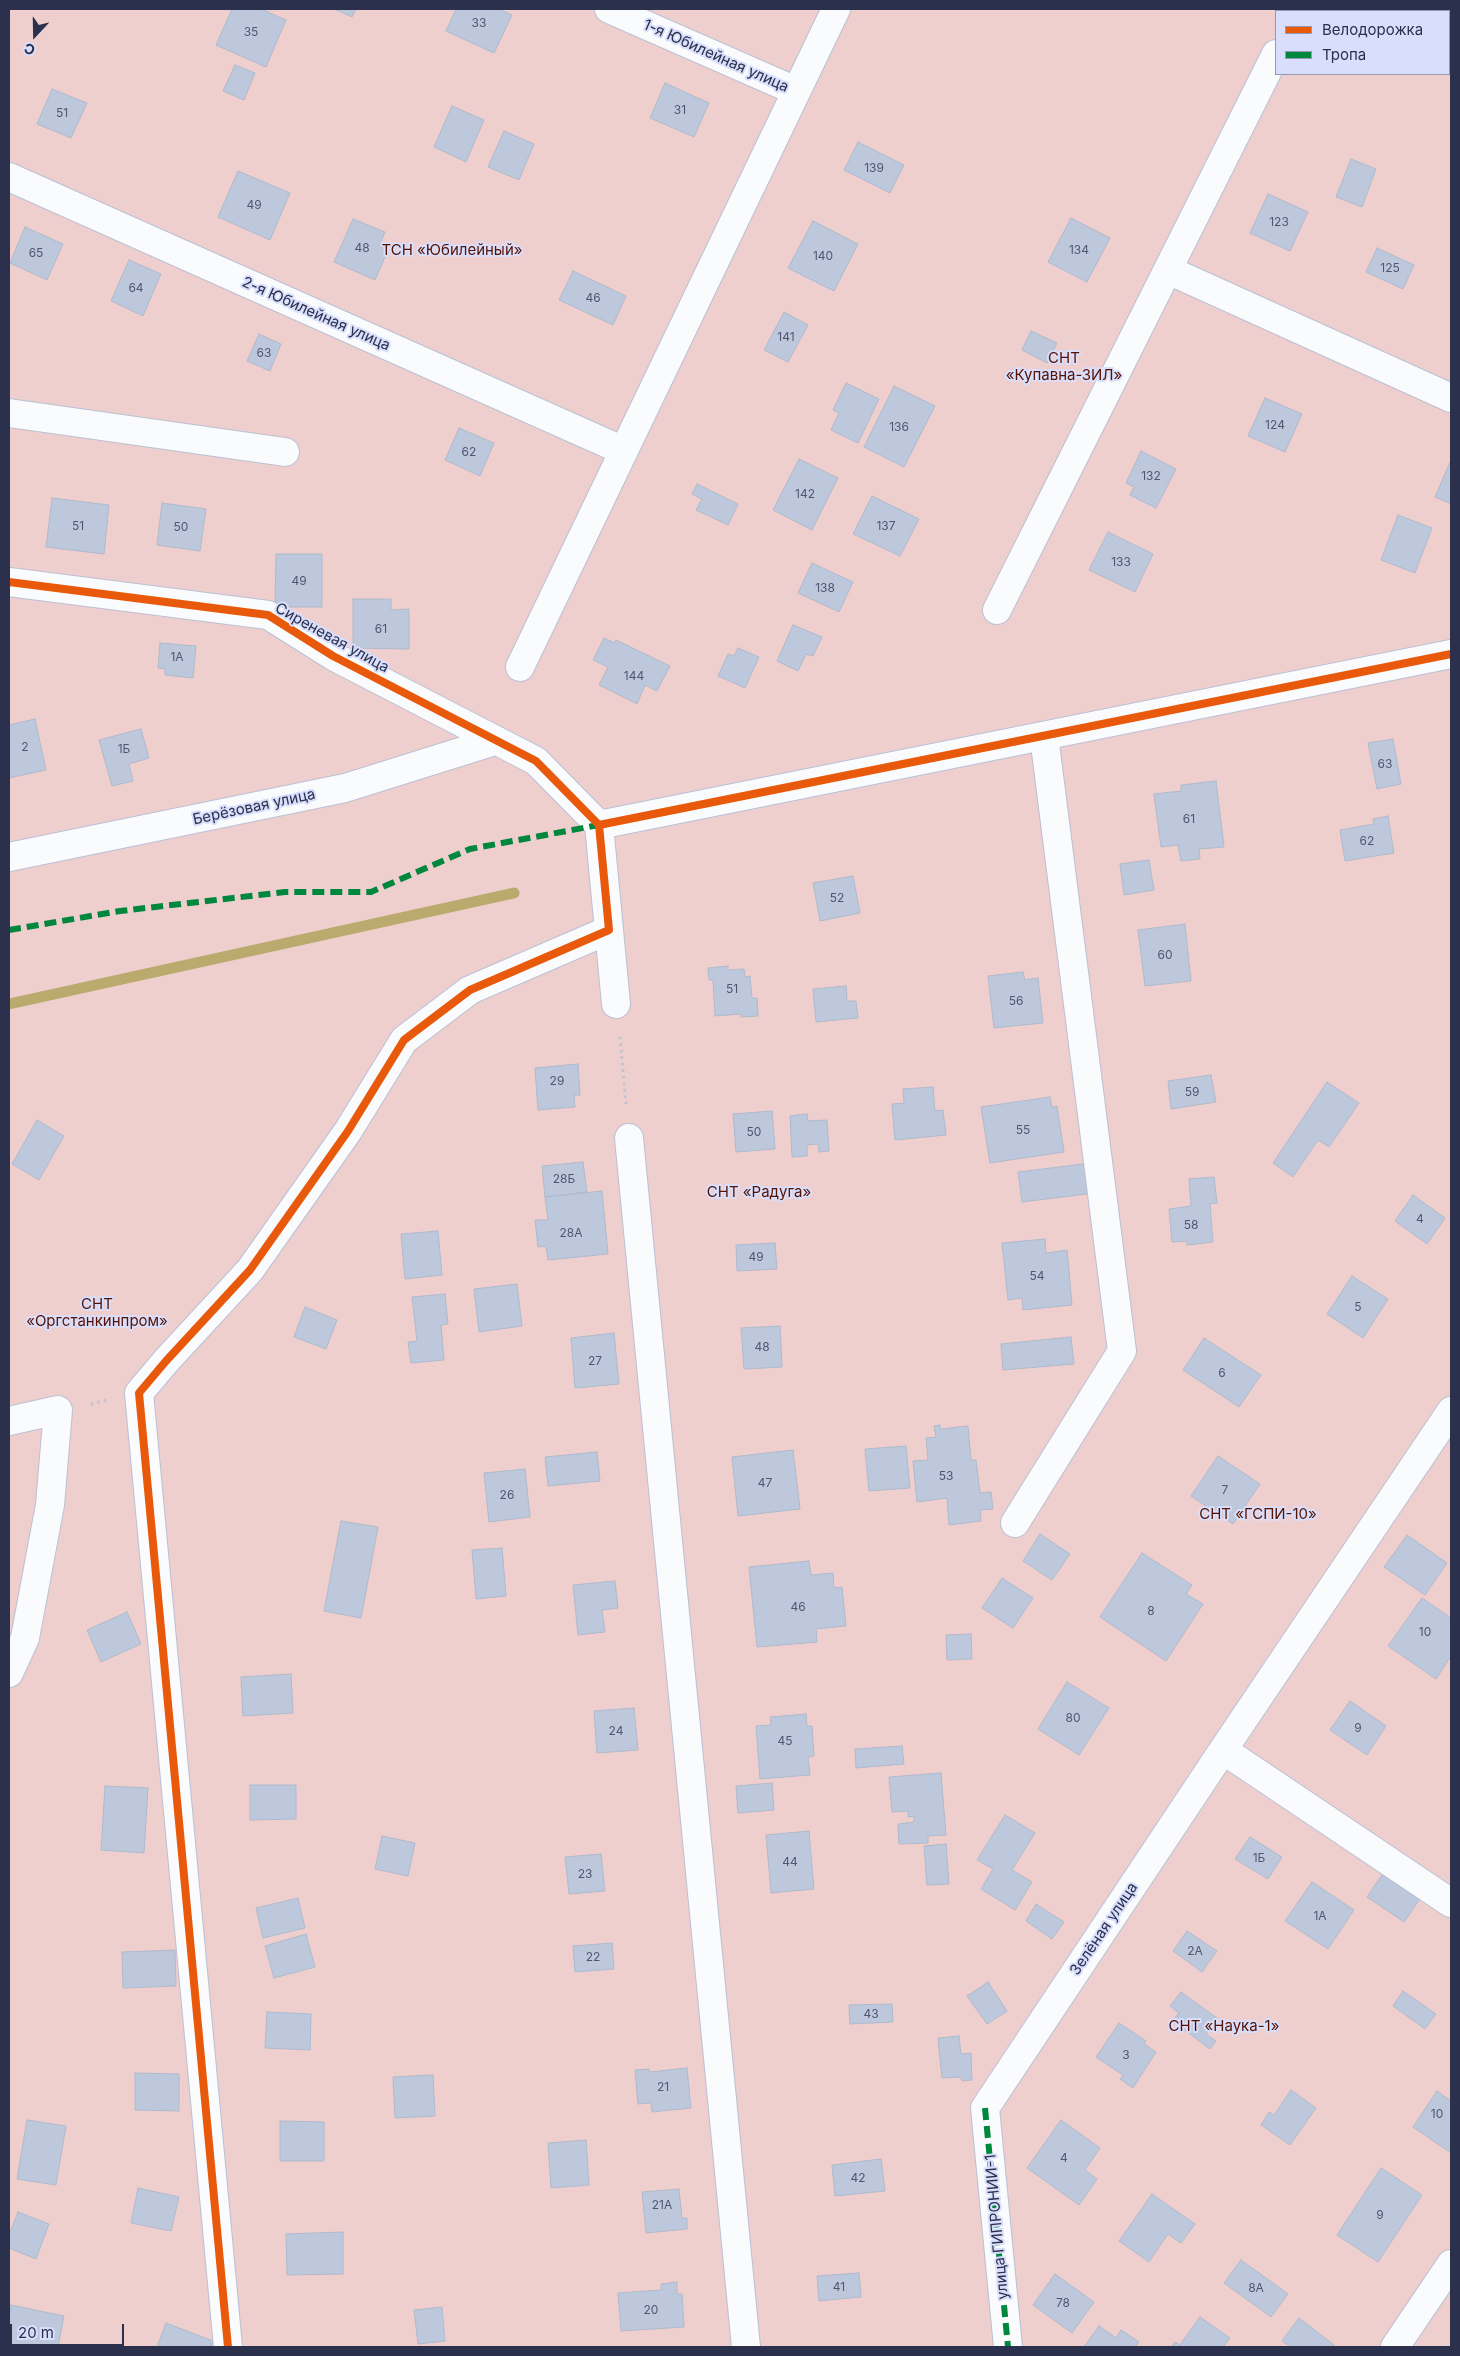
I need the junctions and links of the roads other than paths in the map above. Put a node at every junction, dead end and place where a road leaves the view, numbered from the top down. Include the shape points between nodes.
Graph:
1 (609, 9) edge
2 (836, 9) edge
3 (1275, 56) edge
4 (796, 91) junction
5 (9, 177) edge
6 (1168, 270) junction
7 (1451, 398) edge
8 (9, 413) edge
9 (624, 451) junction
10 (285, 452) dead end
11 (9, 582) edge
12 (997, 610) dead end
13 (1451, 654) edge
14 (520, 667) dead end
15 (1044, 736) junction
16 (495, 741) junction
17 (599, 825) junction
18 (9, 857) edge
19 (609, 930) junction
20 (616, 1004) road end
21 (629, 1138) road end
22 (1451, 1411) edge
23 (9, 1421) edge
24 (1015, 1523) dead end
25 (9, 1673) edge
26 (1223, 1750) junction
27 (1451, 1903) edge
28 (985, 2108) joint
29 (1451, 2264) edge
30 (228, 2347) edge
31 (746, 2347) edge
32 (1008, 2347) edge
33 (1395, 2347) edge

1 - 4 street, 1-я Юбилейная улица
2 - 4 street
3 - 6 street
4 - 9 street
5 - 9 street, 2-я Юбилейная улица
6 - 7 street
6 - 12 street
8 - 10 street
9 - 14 street
11 - 16 street, Сиреневая улица via 268,615 333,656
13 - 15 street
15 - 17 street
15 - 24 street via 1122,1351
16 - 17 street, Сиреневая улица via 536,761
16 - 18 street, Берёзовая улица via 345,788
17 - 19 street
19 - 20 street
19 - 30 street via 470,990 404,1040 348,1131 250,1270 139,1394
21 - 31 street
22 - 26 street, Зелёная улица
23 - 25 street via 58,1410 50,1505 25,1638
26 - 27 street
26 - 28 street, Зелёная улица
28 - 32 street, улица ГИПРОНИИ-1
29 - 33 street

